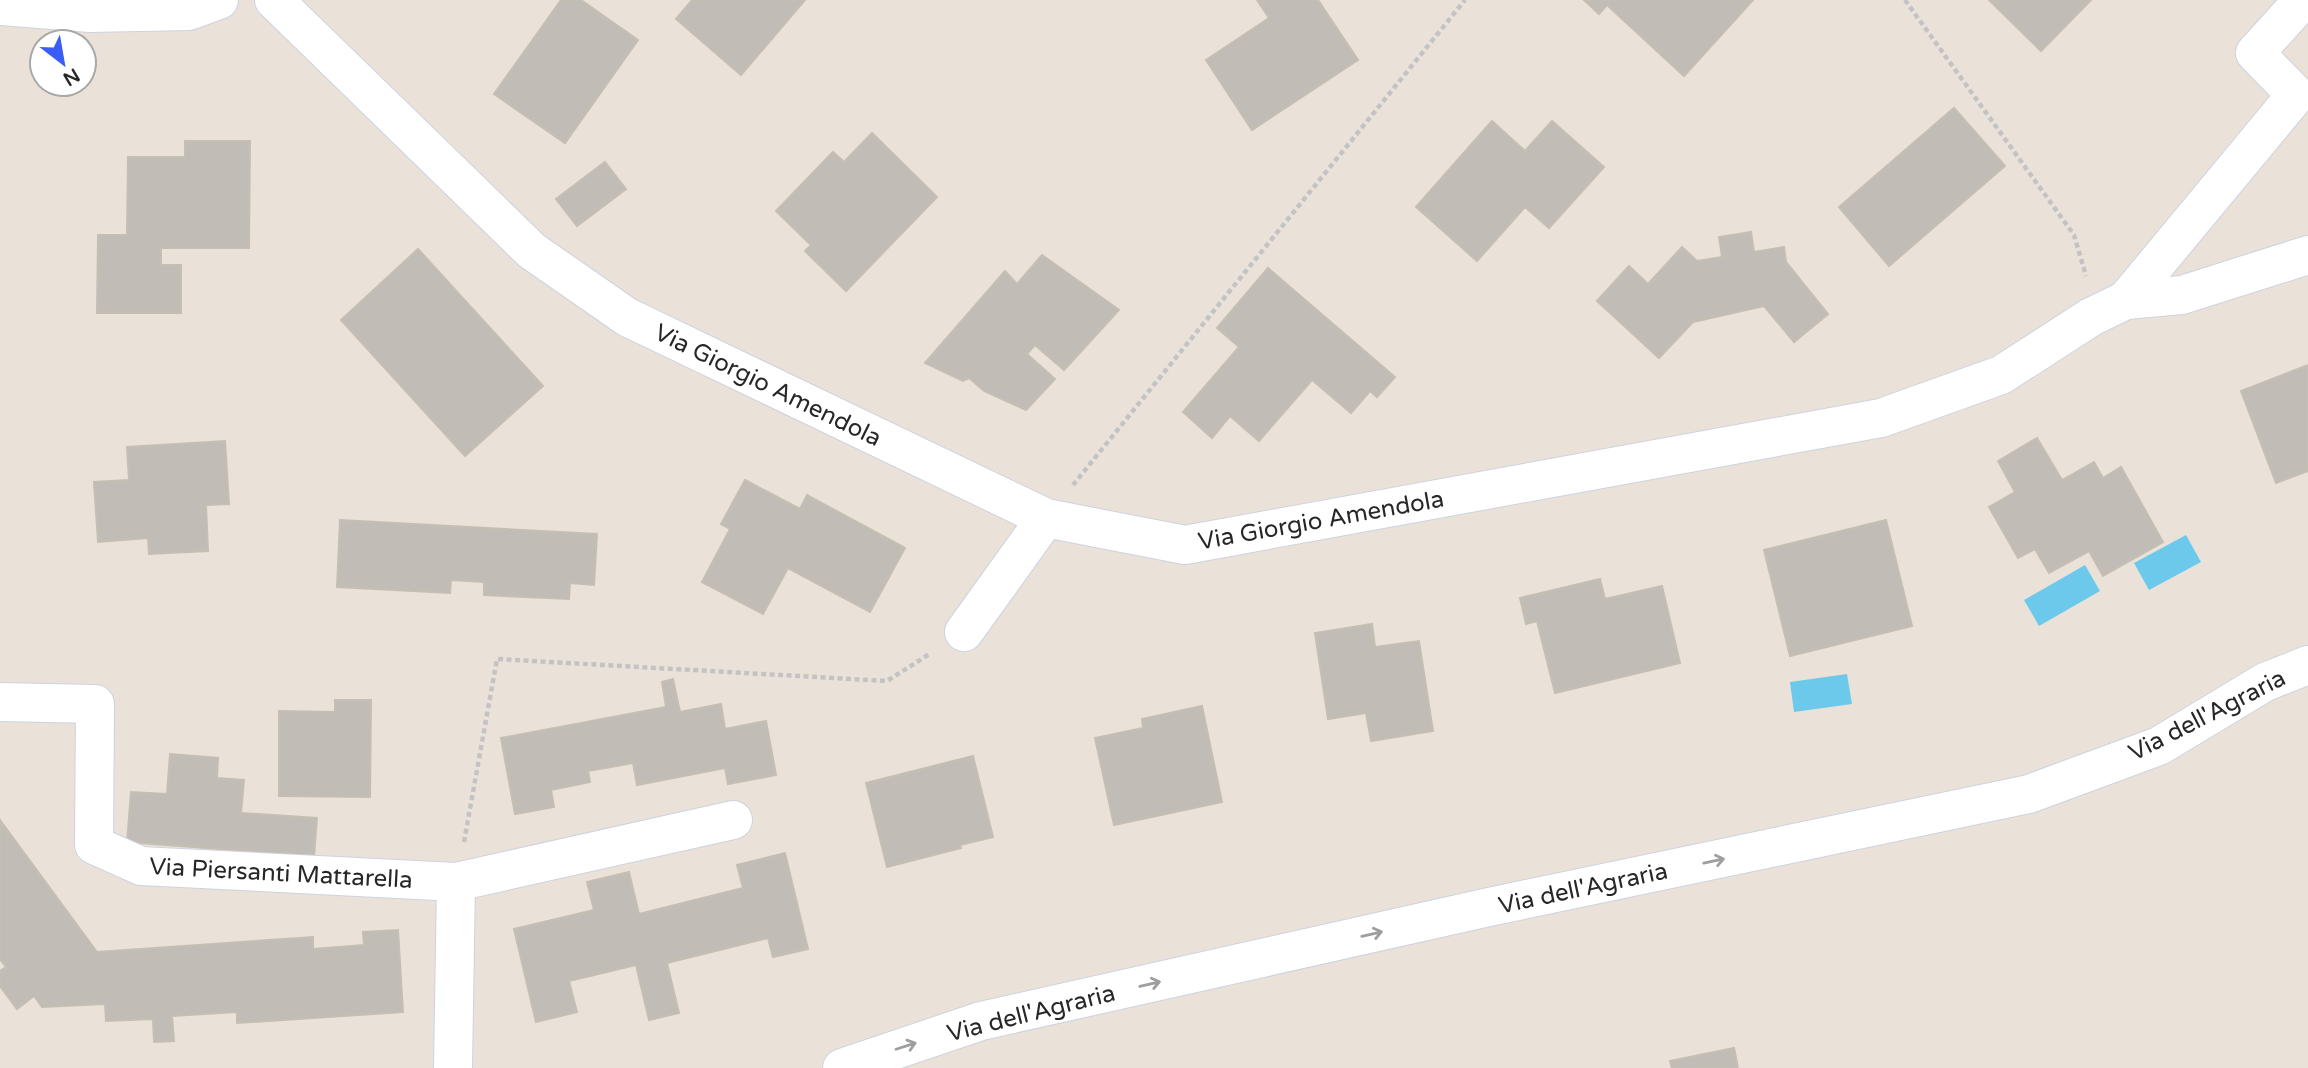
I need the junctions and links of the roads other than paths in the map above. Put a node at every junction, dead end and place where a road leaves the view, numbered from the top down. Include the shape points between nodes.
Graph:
1 (219, 0) edge
2 (274, 0) edge
3 (2302, 0) edge
4 (0, 6) edge
5 (2308, 255) edge
6 (2126, 300) junction
7 (1046, 518) junction
8 (964, 632) road end
9 (2308, 665) edge
10 (0, 702) edge
11 (733, 820) dead end
12 (456, 883) junction
13 (453, 1068) edge
14 (842, 1068) edge

1 - 4 street via 189,11 90,13
2 - 7 street, Via Giorgio Amendola via 532,251 627,317
3 - 6 street, Via Giorgio Amendola via 2255,53 2296,95
5 - 6 street, Via Giorgio Amendola via 2182,295
6 - 7 street, Via Giorgio Amendola via 2001,375 1881,418 1185,545
7 - 8 street
14 -> 9 street, Via dell'Agraria via 981,1021 1489,907 2029,794 2159,746 2265,682
10 - 12 street, Via Piersanti Mattarella via 95,704 94,845 141,866
11 - 12 street, Via Piersanti Mattarella
12 - 13 street

